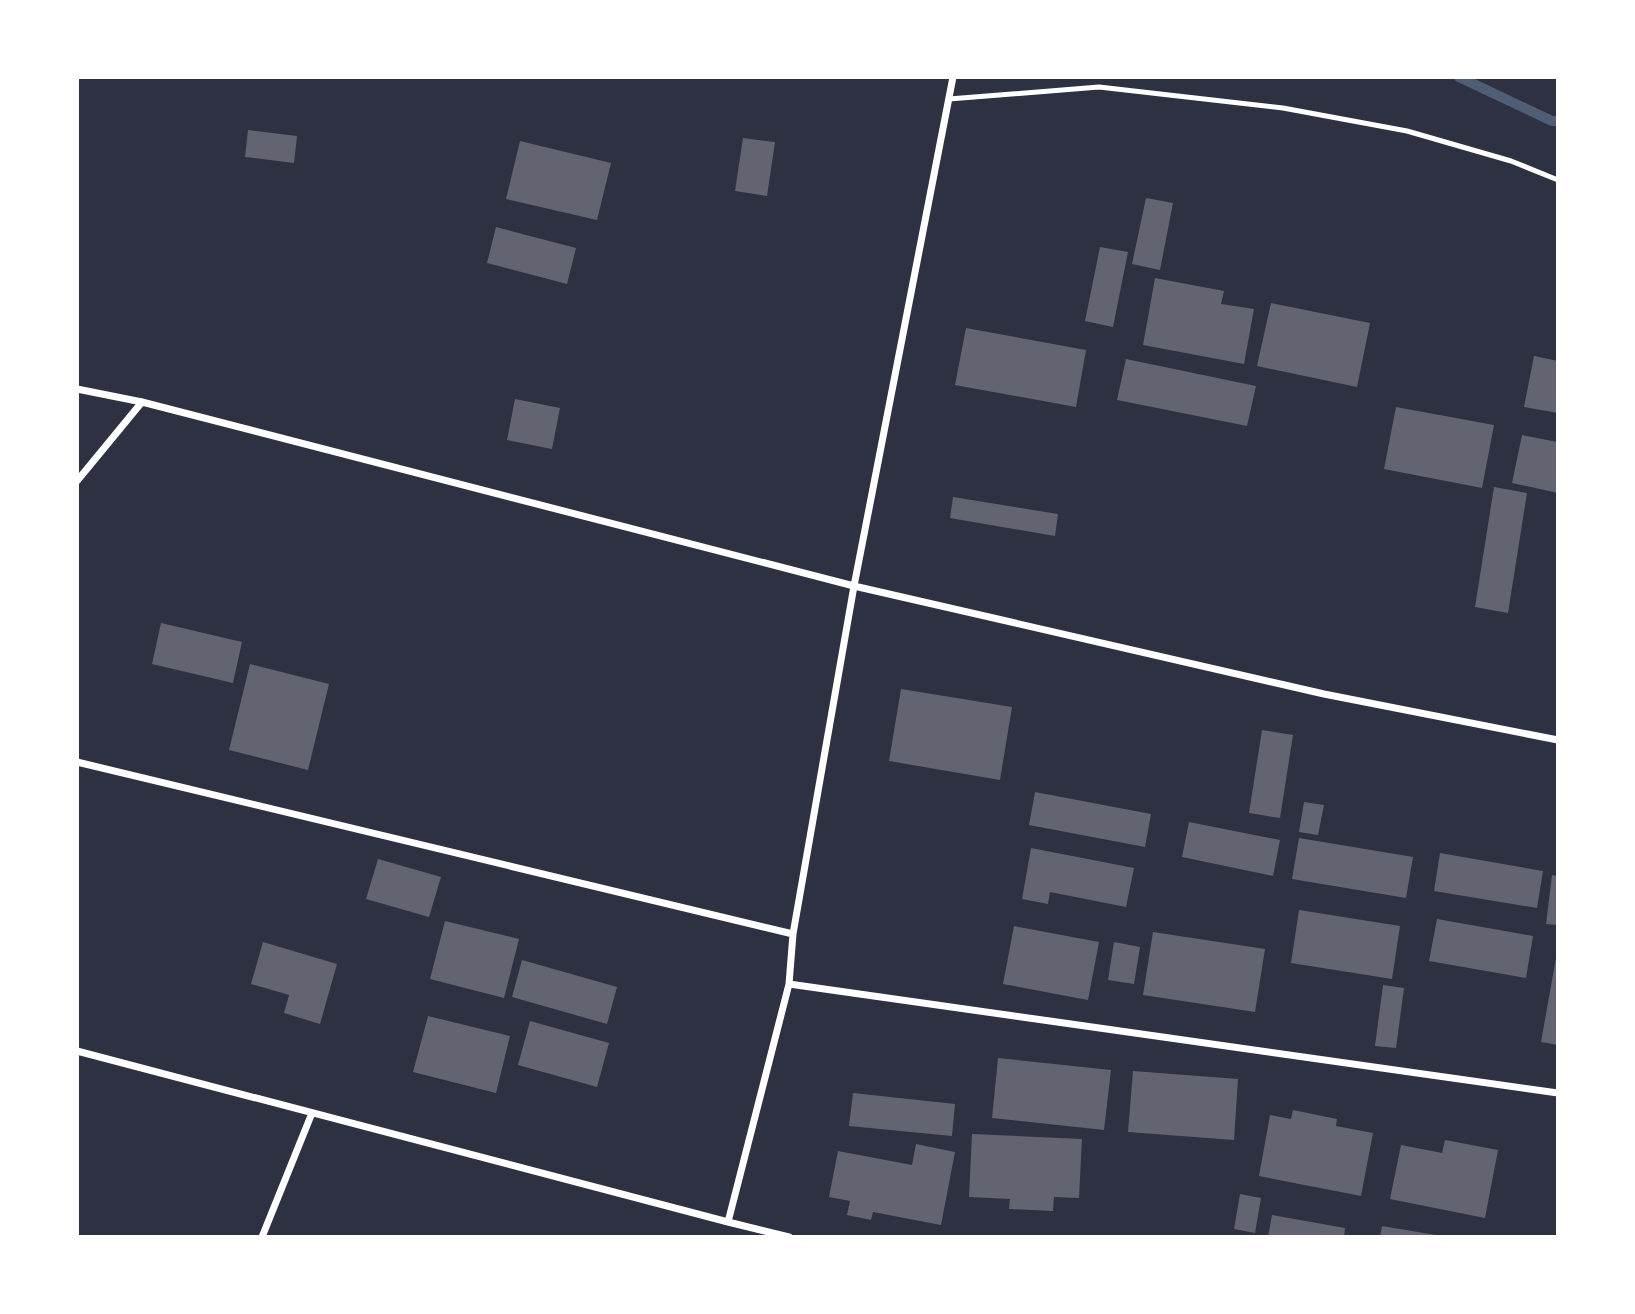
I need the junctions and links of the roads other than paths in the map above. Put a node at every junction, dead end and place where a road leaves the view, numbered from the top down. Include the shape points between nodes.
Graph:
1 (953, 77) edge
2 (949, 99) junction
3 (1558, 180) edge
4 (77, 389) edge
5 (142, 402) junction
6 (77, 481) edge
7 (854, 586) junction
8 (1558, 740) edge
9 (77, 762) edge
10 (793, 934) junction
11 (789, 984) junction
12 (77, 1051) edge
13 (1558, 1093) edge
14 (312, 1113) junction
15 (728, 1222) junction
16 (262, 1237) edge
17 (789, 1237) edge

1 - 2 street
2 - 3 lane via 1099,87 1283,108 1407,131 1511,161
2 - 7 street
4 - 5 street
5 - 6 street
5 - 7 street
7 - 8 street via 1324,694
7 - 10 street
9 - 10 street
10 - 11 street
11 - 13 street
11 - 15 street
12 - 14 street
14 - 15 street
14 - 16 street
15 - 17 street

